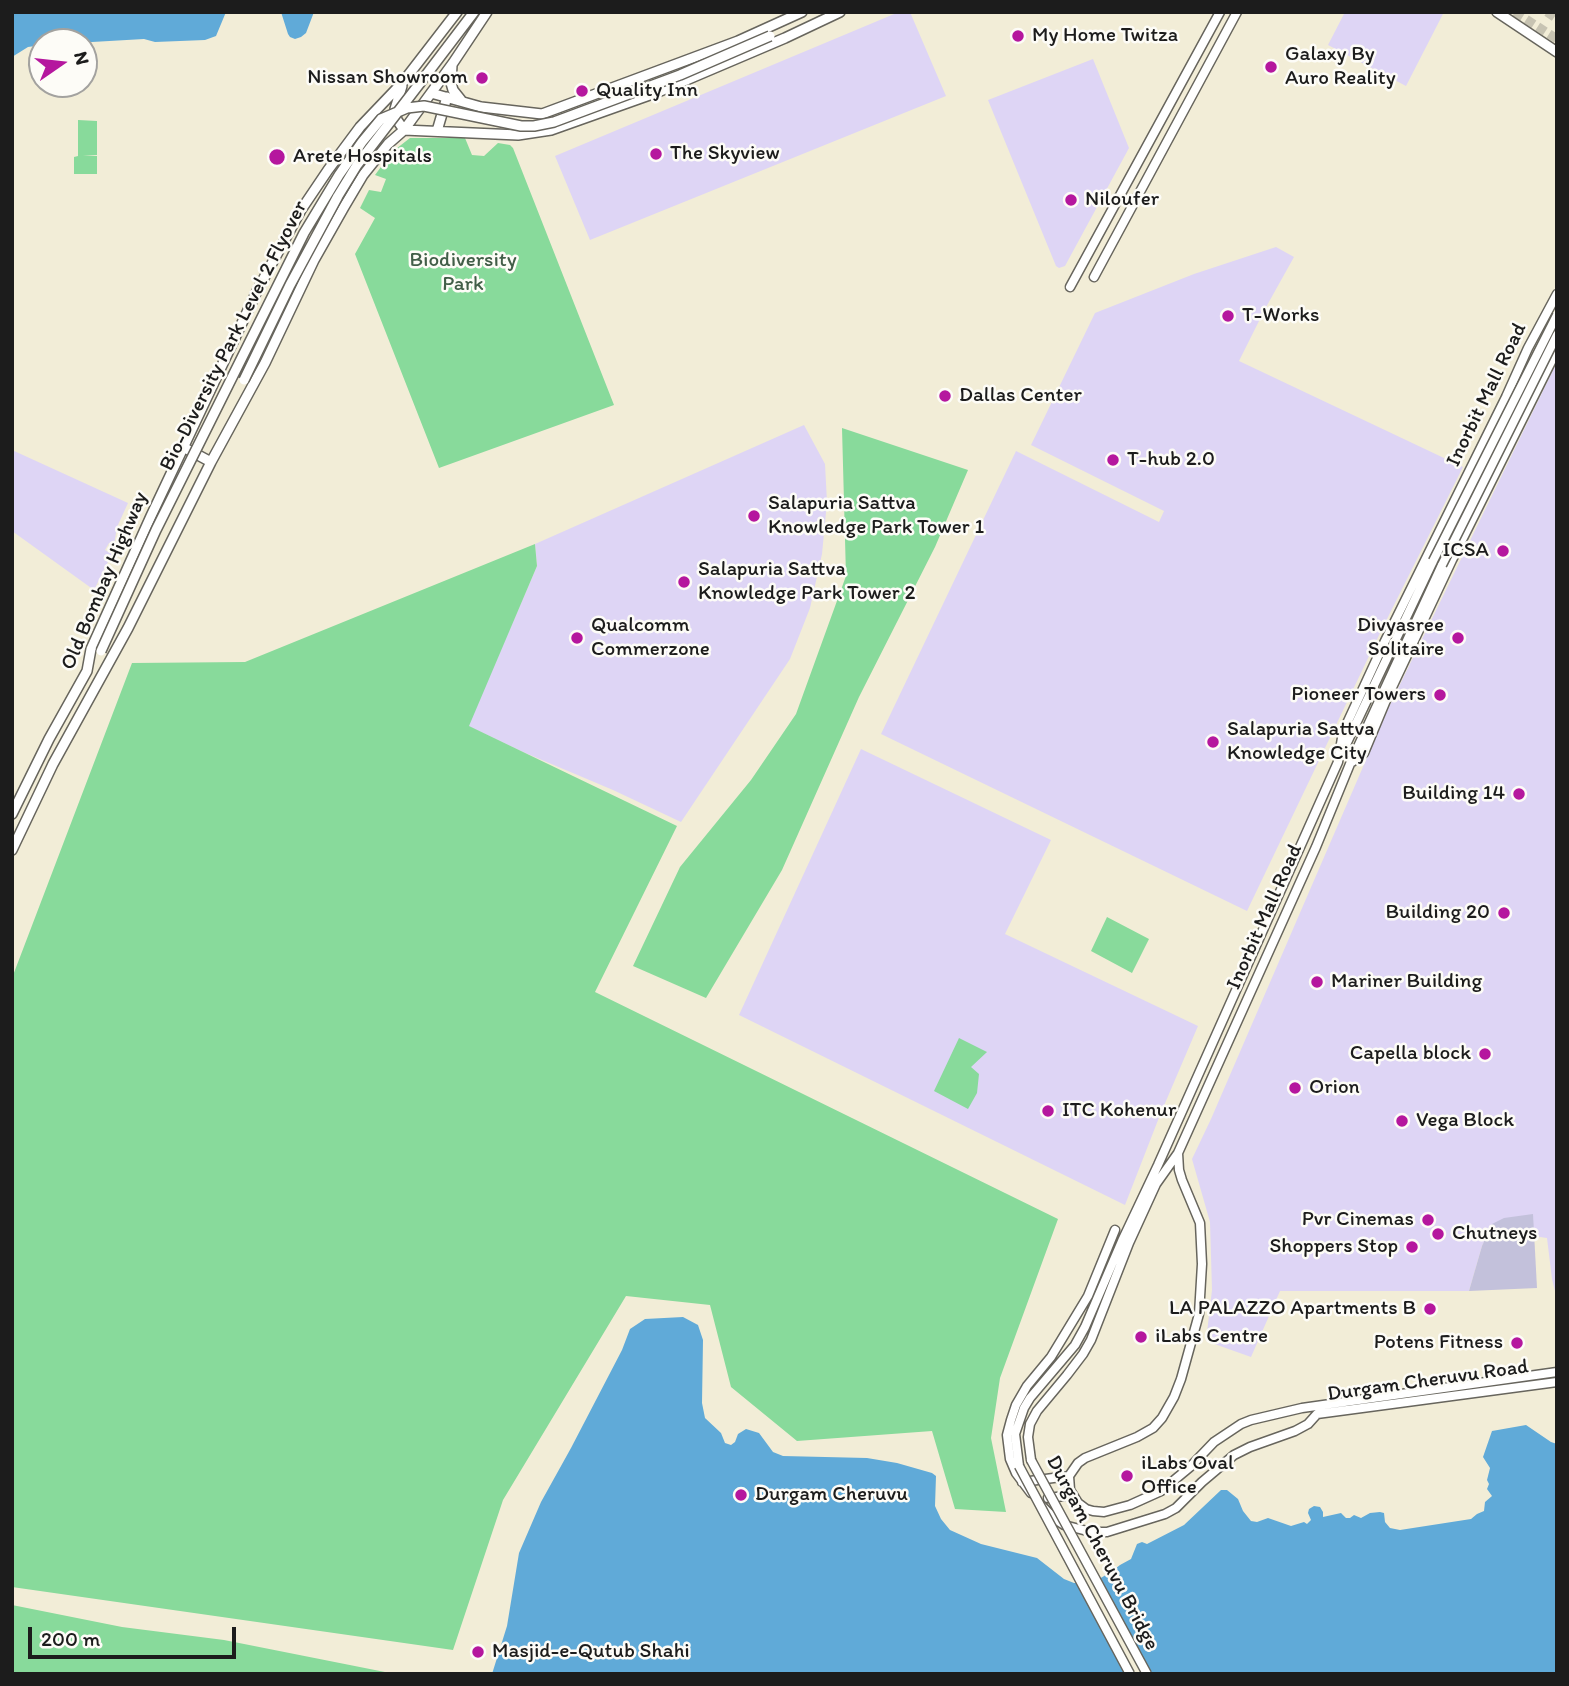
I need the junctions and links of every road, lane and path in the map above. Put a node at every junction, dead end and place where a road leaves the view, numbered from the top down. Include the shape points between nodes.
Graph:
1 (457, 12) edge
2 (474, 12) edge
3 (487, 12) edge
4 (840, 12) edge
5 (1220, 12) edge
6 (1237, 12) edge
7 (1497, 12) edge
8 (797, 14) edge
9 (1557, 52) edge
10 (453, 64) junction
11 (403, 82) junction
12 (431, 93) junction
13 (447, 97) junction
14 (462, 101) junction
15 (374, 111) junction
16 (404, 130) junction
17 (436, 131) junction
18 (388, 144) junction
19 (1119, 197) junction
20 (1133, 205) junction
21 (1094, 278) dead end
22 (1070, 286) dead end
23 (1557, 294) edge
24 (1557, 315) edge
25 (1557, 335) edge
26 (1557, 350) edge
27 (240, 409) junction
28 (183, 447) junction
29 (211, 462) junction
30 (1459, 493) junction
31 (1480, 504) junction
32 (87, 671) junction
33 (1338, 762) junction
34 (1350, 764) junction
35 (12, 814) edge
36 (12, 850) edge
37 (1178, 1153) junction
38 (1141, 1200) joint
39 (1115, 1230) dead end
40 (1557, 1372) edge
41 (1557, 1382) edge
42 (1069, 1476) junction
43 (1022, 1482) junction
44 (1073, 1495) junction
45 (1048, 1498) dead end
46 (1130, 1674) edge
47 (1147, 1674) edge

1 - 11 main road, Old Bombay Highway
2 - 27 main road, bridge via 357,166 307,252 244,380
3 - 10 main road
4 - 17 main road via 658,92 551,130 518,135
5 - 19 main road
6 - 20 main road
7 - 9 main road
8 - 14 main road via 738,41 542,114
8 - 32 main road, Bio-Diversity Park Level 2 Flyover, bridge via 771,36 554,122 521,126 424,106 381,119 321,202 299,243 156,530 101,652
10 - 12 main road
10 - 14 main road via 451,83
11 - 15 main road, Old Bombay Highway
11 - 16 main road via 396,109
12 - 13 main road
12 - 16 main road
13 - 14 main road
13 - 17 main road
15 - 18 main road via 389,125
15 - 28 main road, Old Bombay Highway via 301,210
16 - 17 main road
16 - 18 main road
18 - 27 main road via 344,206
19 - 20 main road
19 - 22 main road
20 - 21 main road
23 - 30 main road, Inorbit Mall Road
24 - 33 main road, bridge
25 - 34 main road, bridge via 1442,565
26 - 31 main road, Inorbit Mall Road
27 - 29 main road
28 - 29 main road
28 - 32 main road, Old Bombay Highway via 91,649
29 - 36 main road
30 - 31 main road
30 - 33 main road, Inorbit Mall Road via 1343,732
31 - 34 main road, Inorbit Mall Road via 1364,753
32 - 35 main road, Old Bombay Highway
33 - 38 main road, Inorbit Mall Road
34 - 37 main road, Inorbit Mall Road
37 - 42 main road via 1179,1170 1200,1223 1202,1264 1199,1314 1181,1379 1169,1408 1153,1428 1085,1458
37 - 47 main road, Durgam Cheruvu Bridge, bridge via 1156,1184 1091,1340 1037,1411 1028,1437 1031,1460
38 - 46 main road, Durgam Cheruvu Bridge, bridge via 1086,1327 1030,1398 1015,1434 1018,1466
39 - 43 main road via 1088,1296 1016,1405 1007,1447
40 - 44 main road, Durgam Cheruvu Road via 1268,1415 1241,1423 1175,1480 1145,1499 1104,1512 1086,1509
41 - 43 main road, Durgam Cheruvu Road via 1317,1414 1295,1431 1234,1455 1176,1508 1107,1532 1064,1525
42 - 43 main road
42 - 44 main road
44 - 45 main road

